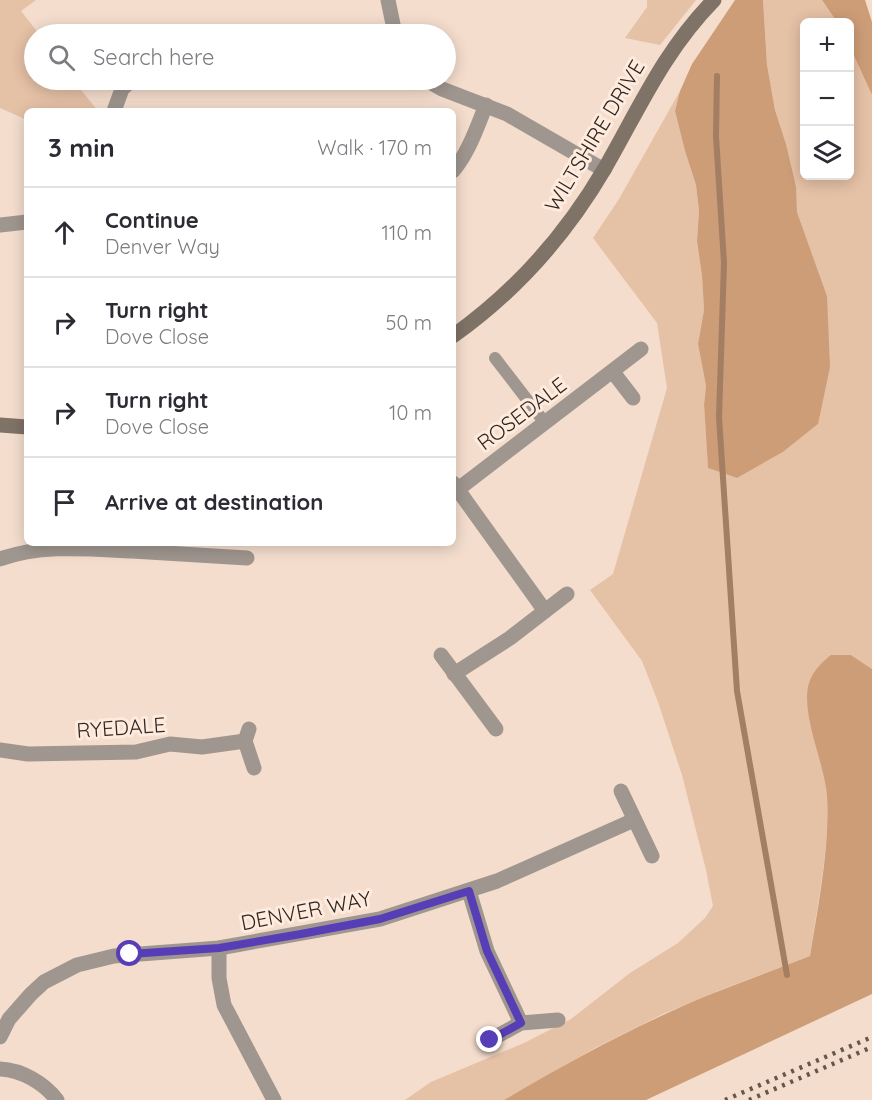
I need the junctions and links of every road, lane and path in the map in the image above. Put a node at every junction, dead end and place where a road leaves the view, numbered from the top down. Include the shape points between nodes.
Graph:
1 (388, 0) edge
2 (714, 0) edge
3 (393, 24) edge
4 (122, 90) edge
5 (447, 90) edge
6 (486, 105) junction
7 (115, 108) edge
8 (456, 167) edge
9 (604, 170) junction
10 (24, 222) edge
11 (0, 225) edge
12 (456, 334) edge
13 (641, 349) dead end
14 (495, 358) dead end
15 (613, 372) junction
16 (633, 398) dead end
17 (545, 423) junction
18 (0, 425) edge
19 (24, 426) edge
20 (456, 486) edge
21 (456, 488) edge
22 (247, 558) dead end
23 (0, 559) edge
24 (567, 594) dead end
25 (545, 611) junction
26 (441, 655) dead end
27 (454, 674) junction
28 (496, 729) dead end
29 (0, 750) edge
30 (254, 768) dead end
31 (621, 791) dead end
32 (634, 820) junction
33 (652, 856) dead end
34 (469, 891) junction
35 (219, 948) junction
36 (558, 1020) dead end
37 (521, 1023) junction
38 (0, 1037) edge
39 (490, 1040) dead end
40 (0, 1069) edge
41 (57, 1100) edge
42 (274, 1100) edge

1 - 3 street
2 - 9 street, WILTSHIRE DRIVE via 668,56
4 - 7 street
5 - 6 street
6 - 8 street
6 - 9 street
9 - 12 street, WILTSHIRE DRIVE via 537,261 502,297
10 - 11 street
13 - 15 street, ROSEDALE
14 - 17 lane
15 - 16 street
15 - 17 street, ROSEDALE
17 - 20 street, ROSEDALE
18 - 19 street
21 - 25 street, ROSEDALE
22 - 23 street via 76,548
24 - 25 street
25 - 27 street
26 - 27 street
27 - 28 street
29 - 30 street, RYEDALE via 28,754 136,752 170,744 202,747 247,735
31 - 32 street
32 - 33 street
32 - 34 street, DENVER WAY
34 - 35 street, DENVER WAY via 380,919
34 - 37 street via 487,951
35 - 38 street, DENVER WAY via 122,955 78,965 44,982 9,1019
35 - 42 street via 224,1005
36 - 37 street
37 - 39 street
40 - 41 street via 25,1075

